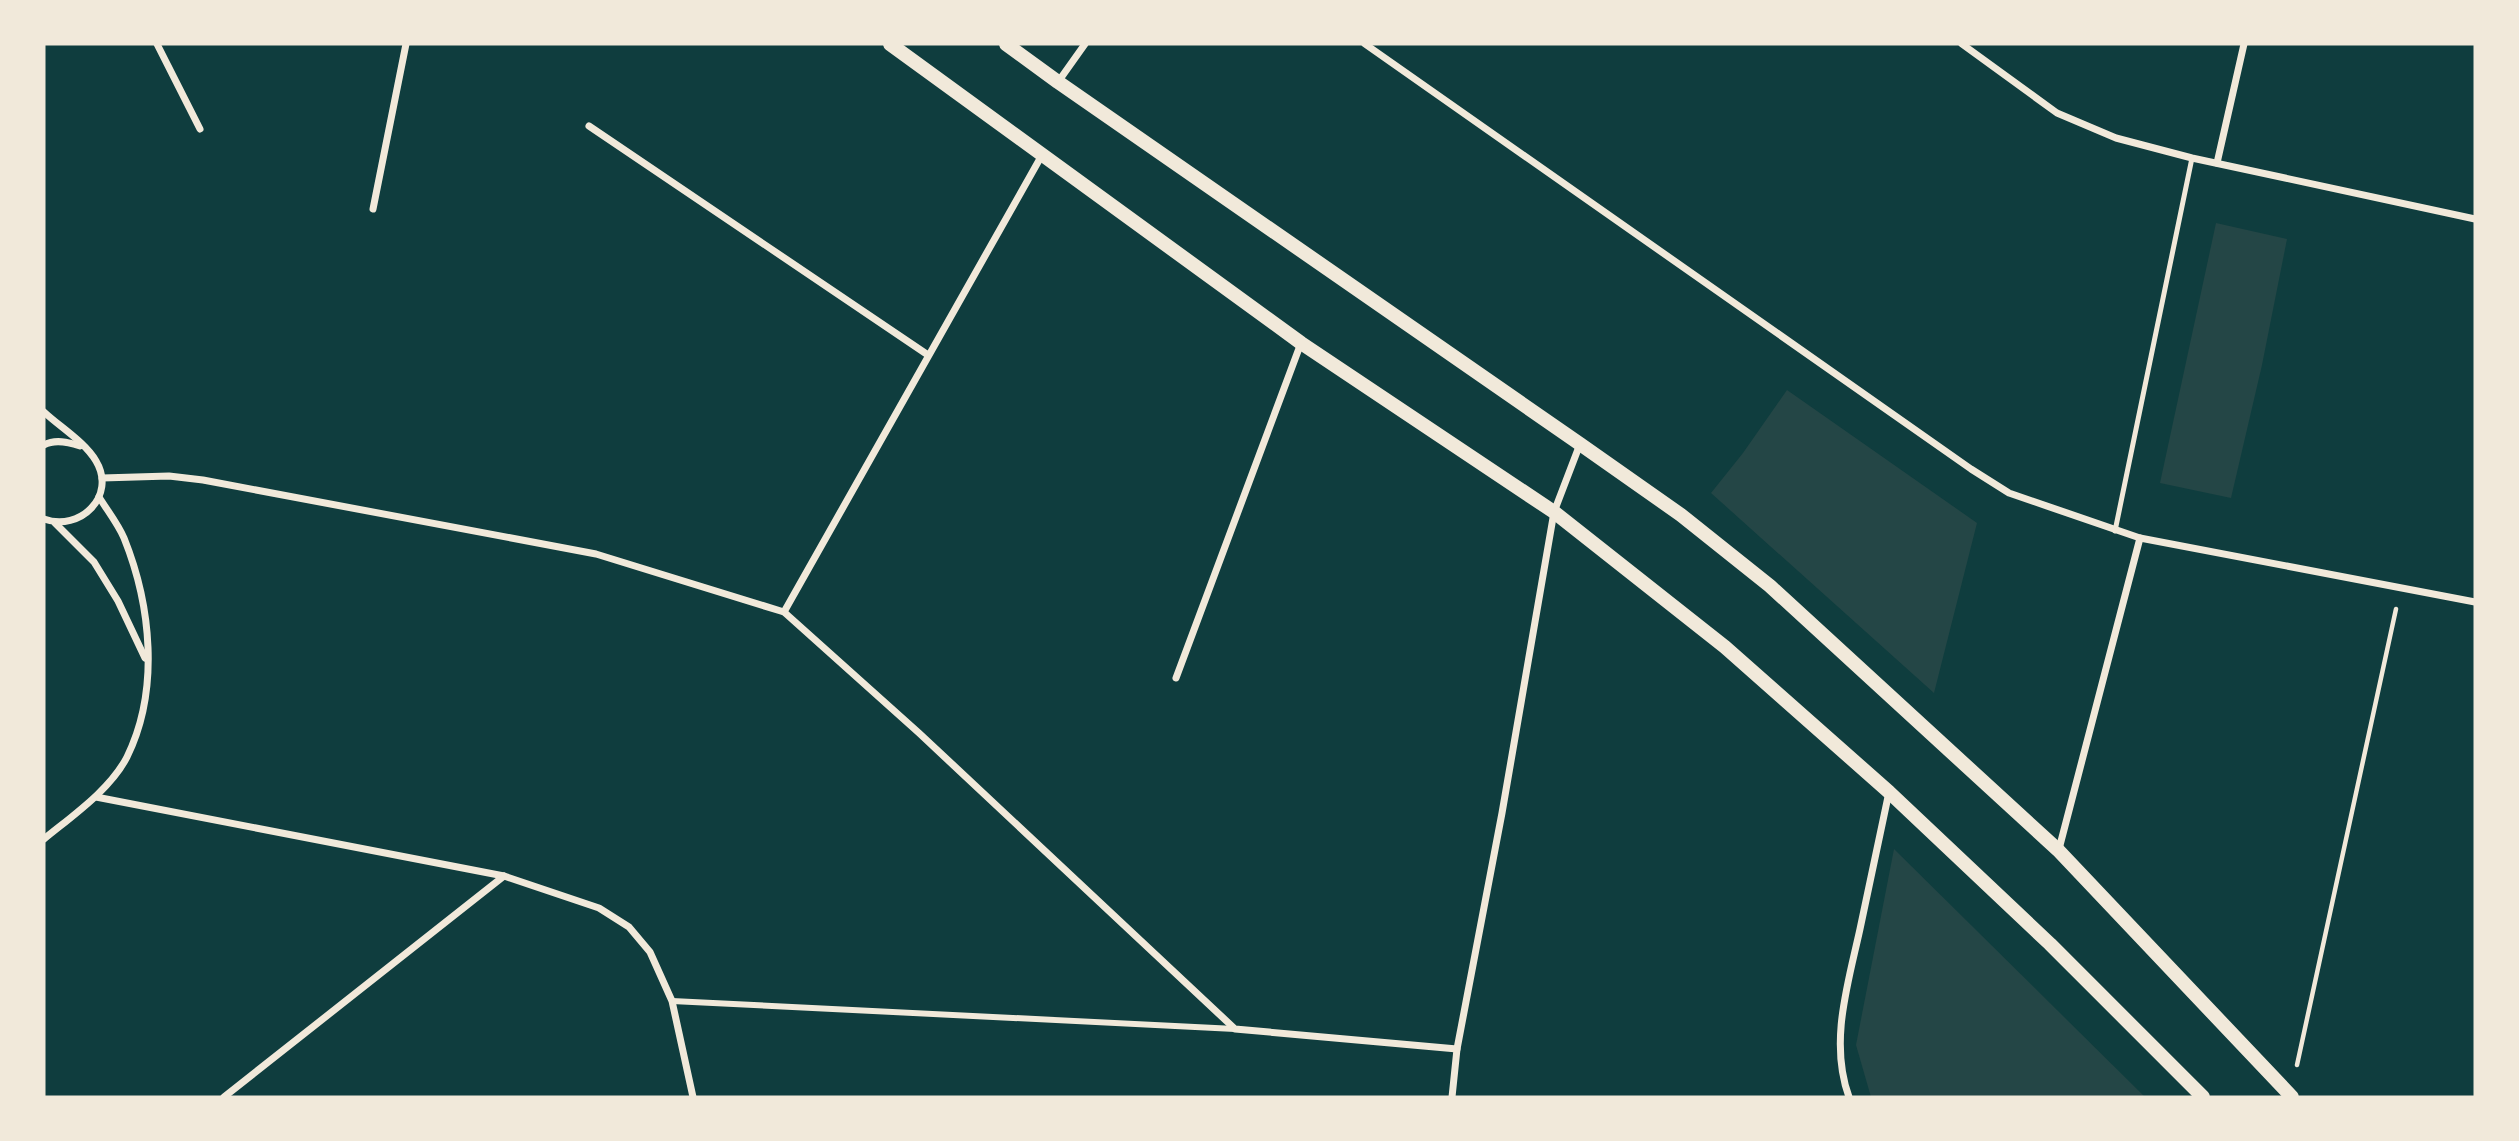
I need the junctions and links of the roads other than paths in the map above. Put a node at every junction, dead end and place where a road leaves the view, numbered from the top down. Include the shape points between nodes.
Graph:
1 (157, 44) edge
2 (406, 44) edge
3 (890, 44) edge
4 (1006, 44) edge
5 (1085, 44) edge
6 (1365, 44) edge
7 (1384, 44) edge
8 (1962, 44) edge
9 (2244, 44) edge
10 (1378, 52) junction
11 (1058, 82) junction
12 (589, 126) dead end
13 (200, 129) dead end
14 (1042, 153) junction
15 (2192, 158) junction
16 (2217, 163) junction
17 (373, 209) dead end
18 (2475, 219) edge
19 (1301, 342) junction
20 (928, 355) junction
21 (44, 412) edge
22 (1580, 443) junction
23 (44, 446) edge
24 (84, 447) junction
25 (102, 478) junction
26 (99, 497) junction
27 (1554, 512) junction
28 (44, 519) edge
29 (55, 523) junction
30 (2115, 531) junction
31 (2140, 538) junction
32 (2475, 602) edge
33 (784, 611) junction
34 (148, 665) junction
35 (1176, 678) dead end
36 (1889, 792) junction
37 (96, 797) junction
38 (44, 839) edge
39 (2058, 850) junction
40 (505, 876) junction
41 (672, 1001) junction
42 (1235, 1029) junction
43 (1457, 1049) junction
44 (2290, 1095) edge
45 (224, 1097) edge
46 (694, 1097) edge
47 (1452, 1097) edge
48 (1849, 1097) edge
49 (2203, 1097) edge

1 - 13 street
2 - 17 street
3 - 14 main road
4 - 11 main road
5 - 11 street
6 - 10 street
7 - 10 street
8 - 15 street via 2057,113 2116,138
9 - 16 street
10 - 30 street via 2009,493
11 - 22 main road
12 - 20 street
14 - 19 main road
14 - 20 street
15 - 16 street
15 - 30 lane
16 - 18 street
19 - 27 main road
19 - 35 street
20 - 33 street
21 - 24 street
22 - 27 street
22 - 39 main road via 1770,586
23 - 24 street via 67,441
24 - 25 street
25 - 26 street
25 - 33 street via 203,480 596,554
26 - 29 street via 89,512 73,521
26 - 34 street via 123,536 138,581
27 - 36 main road via 1726,647
27 - 43 street
28 - 29 street
29 - 34 street via 94,562 124,611
30 - 31 street
31 - 32 street
31 - 39 street
33 - 42 street
34 - 37 street via 143,711 126,758
36 - 48 street via 1843,1010 1839,1048
36 - 49 main road
37 - 38 street
37 - 40 street
39 - 44 main road
40 - 41 street via 599,908 629,927 650,952
40 - 45 street
41 - 42 street
41 - 46 street
42 - 43 street
43 - 47 street

